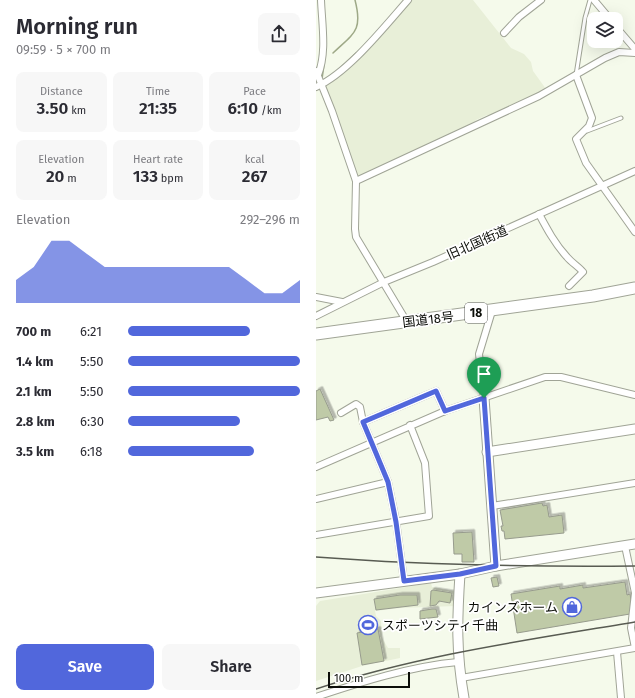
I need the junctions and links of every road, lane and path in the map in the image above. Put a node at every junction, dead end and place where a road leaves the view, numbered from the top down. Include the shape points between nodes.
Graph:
1 (321, 0) edge
2 (408, 0) edge
3 (541, 0) edge
4 (590, 0) edge
5 (594, 0) edge
6 (604, 12) edge
7 (504, 32) dead end
8 (623, 35) edge
9 (635, 49) edge
10 (635, 53) edge
11 (317, 73) edge
12 (576, 75) junction
13 (319, 86) edge
14 (620, 118) dead end
15 (583, 132) junction
16 (634, 172) edge
17 (356, 181) junction
18 (603, 185) junction
19 (539, 214) junction
20 (635, 232) edge
21 (384, 282) junction
22 (569, 286) dead end
23 (635, 288) edge
24 (316, 297) edge
25 (342, 302) junction
26 (492, 311) junction
27 (316, 316) edge
28 (407, 322) junction
29 (316, 334) edge
30 (635, 395) edge
31 (484, 398) junction
32 (445, 411) junction
33 (341, 413) dead end
34 (363, 422) junction
35 (410, 425) junction
36 (635, 429) edge
37 (372, 442) junction
38 (487, 452) junction
39 (316, 467) edge
40 (388, 482) junction
41 (635, 483) edge
42 (316, 499) edge
43 (492, 506) junction
44 (396, 522) junction
45 (316, 535) edge
46 (635, 544) edge
47 (625, 546) junction
48 (496, 566) junction
49 (460, 574) junction
50 (404, 581) junction
51 (316, 593) edge
52 (635, 648) edge
53 (617, 652) junction
54 (458, 662) junction
55 (461, 678) junction
56 (316, 697) edge
57 (464, 698) edge
58 (622, 698) edge

1 - 11 street via 323,54 322,65
2 - 13 street via 355,57
3 - 7 street
4 - 12 lane
5 - 6 street
8 - 9 street
10 - 12 street via 619,52
11 - 13 street
12 - 15 street via 592,118
12 - 17 street via 539,96
13 - 17 street
14 - 15 lane
15 - 18 street via 576,139 586,163
16 - 18 street, 旧北国街道
17 - 21 street via 356,237
18 - 19 street, 旧北国街道
18 - 20 street
19 - 21 street, 旧北国街道
19 - 22 street via 555,242 583,272
21 - 25 street, 旧北国街道
21 - 28 street
23 - 26 highway, 国道18号 / 18
24 - 25 street
25 - 27 street, 旧北国街道
26 - 28 highway, 国道18号 / 18
26 - 31 street via 479,354
28 - 29 highway, 国道18号 / 18
30 - 31 street via 553,376
31 - 32 street
31 - 38 street
32 - 34 street via 436,391
32 - 35 street
33 - 34 street via 356,404 360,407
34 - 37 street
35 - 37 street
35 - 44 street via 425,463 429,516
36 - 38 street
37 - 39 street
37 - 40 street
38 - 43 street
40 - 42 street
40 - 44 street
41 - 43 street
43 - 48 street
44 - 45 street
44 - 50 street
46 - 47 street
47 - 48 street
47 - 52 street via 635,593 631,634
48 - 49 street
49 - 50 street
49 - 54 street via 456,628
50 - 51 street
52 - 53 street
53 - 55 street
53 - 58 street
54 - 55 street
54 - 56 street via 404,672
55 - 57 street

